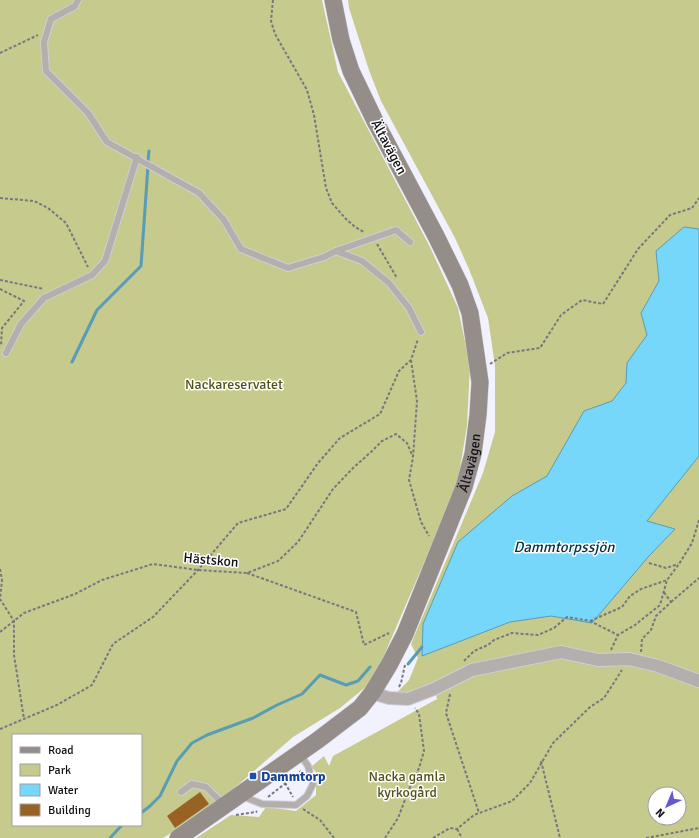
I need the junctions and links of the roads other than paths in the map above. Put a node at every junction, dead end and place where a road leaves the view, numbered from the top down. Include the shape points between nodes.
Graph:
1 (78, 0) edge
2 (333, 0) edge
3 (137, 157) junction
4 (410, 242) dead end
5 (336, 250) junction
6 (420, 332) road end
7 (3, 352) edge
8 (699, 681) edge
9 (372, 693) junction
10 (300, 754) junction
11 (181, 792) dead end
12 (240, 796) junction
13 (225, 806) junction
14 (178, 838) edge

1 - 3 lane via 75,6 51,19 44,42 46,71 88,114 107,142
2 - 9 main road, Ältavägen via 341,40 351,71 460,285 470,313 480,382 473,454 464,487 405,634 390,665
3 - 5 lane via 199,193 224,220 241,249 288,268 324,257
3 - 7 lane via 105,261 92,275 44,298 21,324
4 - 5 lane via 396,230
5 - 6 lane via 362,261 389,283 409,308
8 - 9 street via 634,660 598,660 561,652 472,670 408,699 389,698
9 - 10 main road, Ältavägen via 360,708
10 - 12 main road, Ältavägen
10 - 12 lane via 308,766 313,784 308,796 296,805 262,804
11 - 13 lane via 192,784 206,787
12 - 13 main road, Ältavägen
13 - 14 main road, Ältavägen

